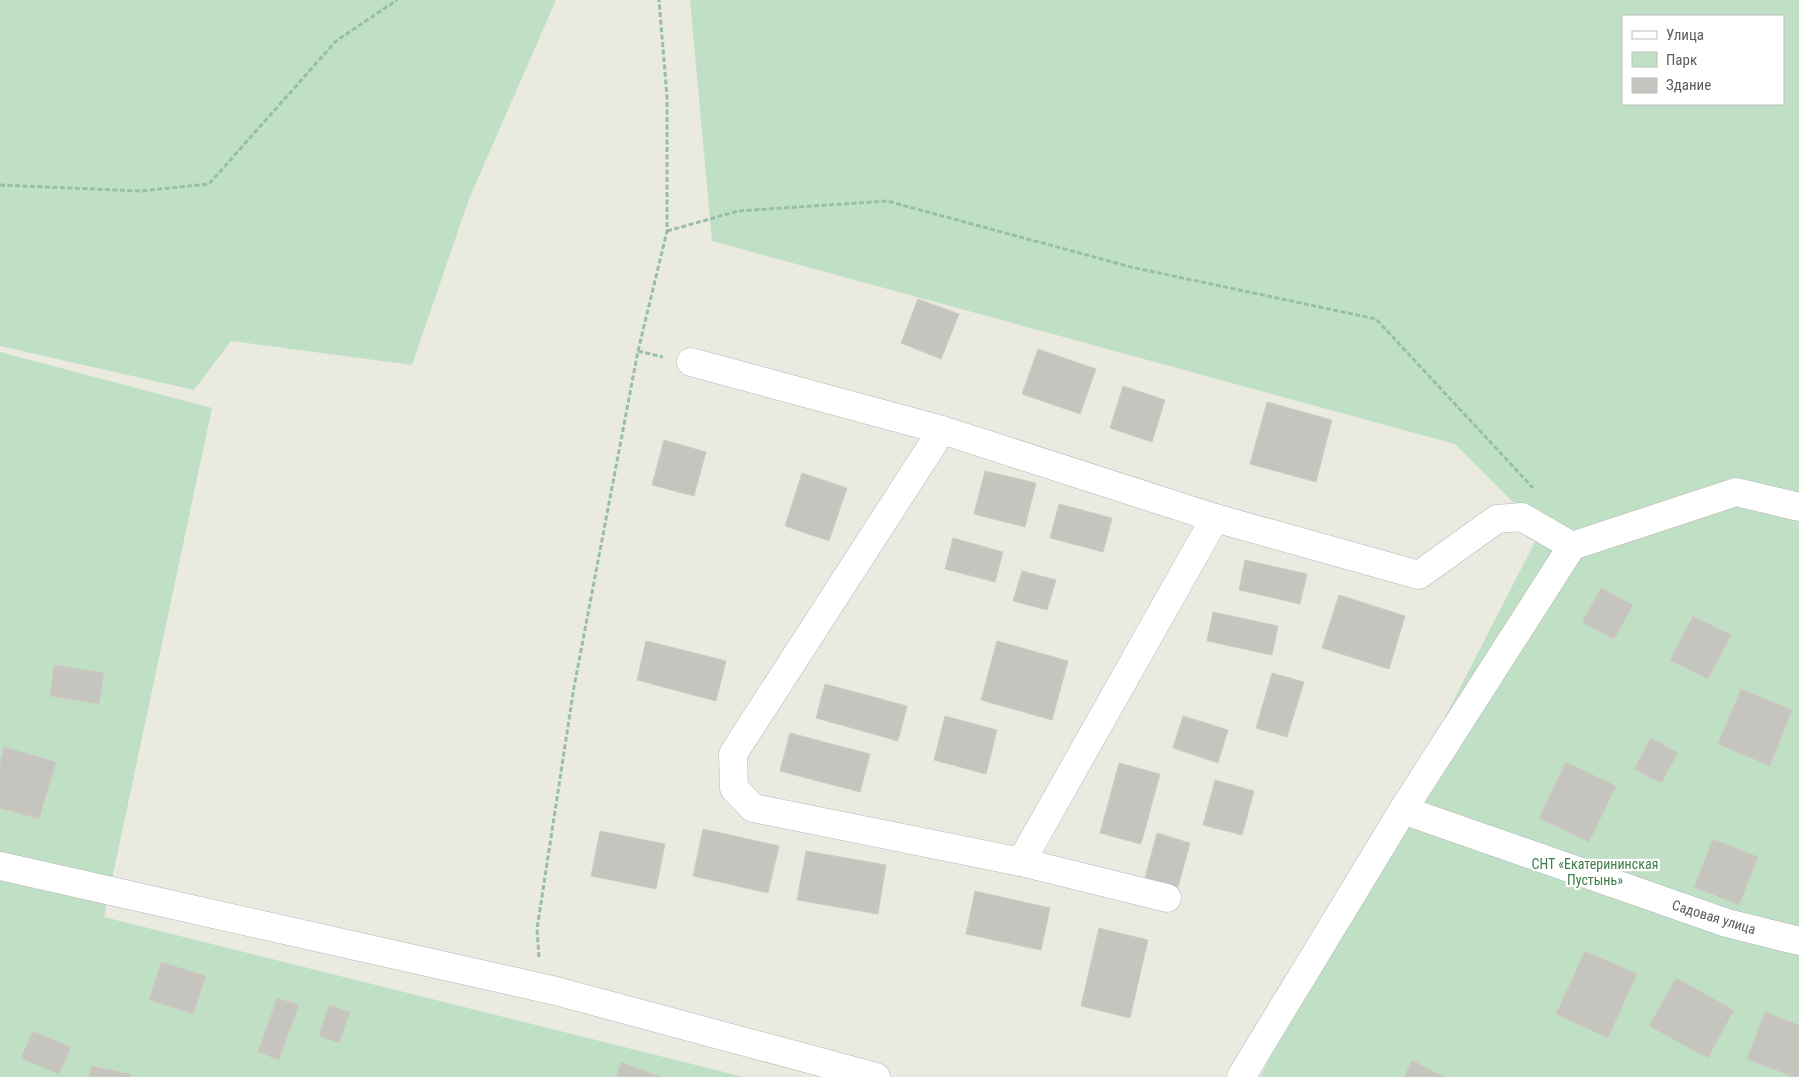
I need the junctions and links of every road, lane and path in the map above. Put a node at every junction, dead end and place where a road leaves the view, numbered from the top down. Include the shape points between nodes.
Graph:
1 (396, 0) edge
2 (659, 0) edge
3 (0, 185) edge
4 (668, 231) junction
5 (691, 362) dead end
6 (942, 430) junction
7 (1536, 492) dead end
8 (1799, 507) edge
9 (1214, 518) junction
10 (1572, 546) junction
11 (1403, 810) junction
12 (1021, 862) junction
13 (0, 866) edge
14 (1167, 898) dead end
15 (1799, 941) edge
16 (556, 990) junction
17 (876, 1077) edge
18 (1241, 1077) edge

1 - 3 path via 336,41 209,184 140,191
2 - 4 path via 668,98
4 - 7 path via 738,210 887,201 1131,267 1376,319
4 - 16 path via 638,351 576,677 537,929 539,967
5 - 6 street
6 - 9 street
6 - 12 street via 733,754 734,788 754,808
8 - 10 street via 1736,492
9 - 10 street via 1419,575 1497,520 1522,517
9 - 12 street
10 - 11 street
11 - 15 street, Садовая улица via 1727,923
11 - 18 street
12 - 14 street
13 - 16 street
16 - 17 street

